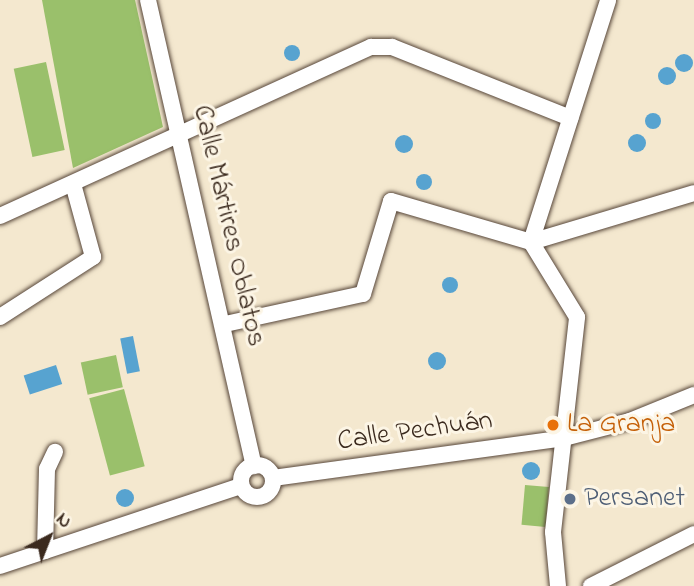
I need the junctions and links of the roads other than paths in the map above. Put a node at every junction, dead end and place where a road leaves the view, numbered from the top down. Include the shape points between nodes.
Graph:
1 (148, 0) edge
2 (608, 0) edge
3 (570, 118) junction
4 (179, 136) junction
5 (73, 184) junction
6 (694, 193) edge
7 (0, 216) edge
8 (530, 242) junction
9 (0, 317) edge
10 (225, 324) junction
11 (694, 395) edge
12 (564, 438) junction
13 (55, 452) dead end
14 (254, 466) junction
15 (273, 478) junction
16 (241, 486) junction
17 (694, 534) edge
18 (45, 551) junction
19 (0, 566) edge
20 (558, 586) edge
21 (591, 586) edge

1 - 4 street, Calle Mártires Oblatos
2 - 3 street
3 - 4 street via 392,47 371,47
3 - 8 street
4 - 5 street
4 - 10 street, Calle Mártires Oblatos
5 - 7 street
5 - 9 street via 93,257
6 - 8 street
8 - 10 street via 391,201 363,294
8 - 12 street via 577,317
10 - 14 street, Calle Mártires Oblatos
11 - 12 street, Calle Pechuán via 630,421
12 - 15 street, Calle Pechuán
12 - 20 street via 554,532
13 - 18 street via 47,469
14 - 15 street
14 - 16 street via 245,470
15 - 16 street via 270,491 257,498
16 - 18 street
17 - 21 street
18 - 19 street

